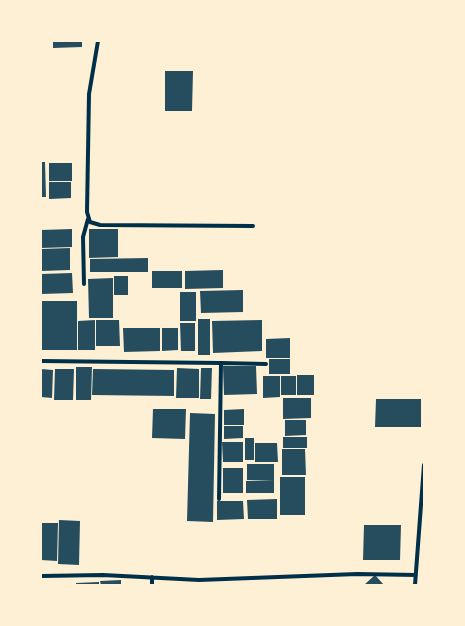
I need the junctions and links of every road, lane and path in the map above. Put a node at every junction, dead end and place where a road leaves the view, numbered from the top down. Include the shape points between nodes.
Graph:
1 (98, 41) edge
2 (88, 219) junction
3 (253, 226) dead end
4 (84, 284) dead end
5 (41, 361) edge
6 (221, 363) junction
7 (266, 364) dead end
8 (424, 465) edge
9 (219, 499) dead end
10 (416, 575) junction
11 (41, 576) edge
12 (152, 577) junction
13 (152, 585) edge
14 (415, 585) edge

1 - 2 street via 89,94
2 - 3 street via 91,224 100,225
2 - 4 street via 83,236
5 - 6 street
6 - 7 street
6 - 9 street
8 - 10 street
10 - 12 street via 357,574 199,580
10 - 14 street
11 - 12 street
12 - 13 street

